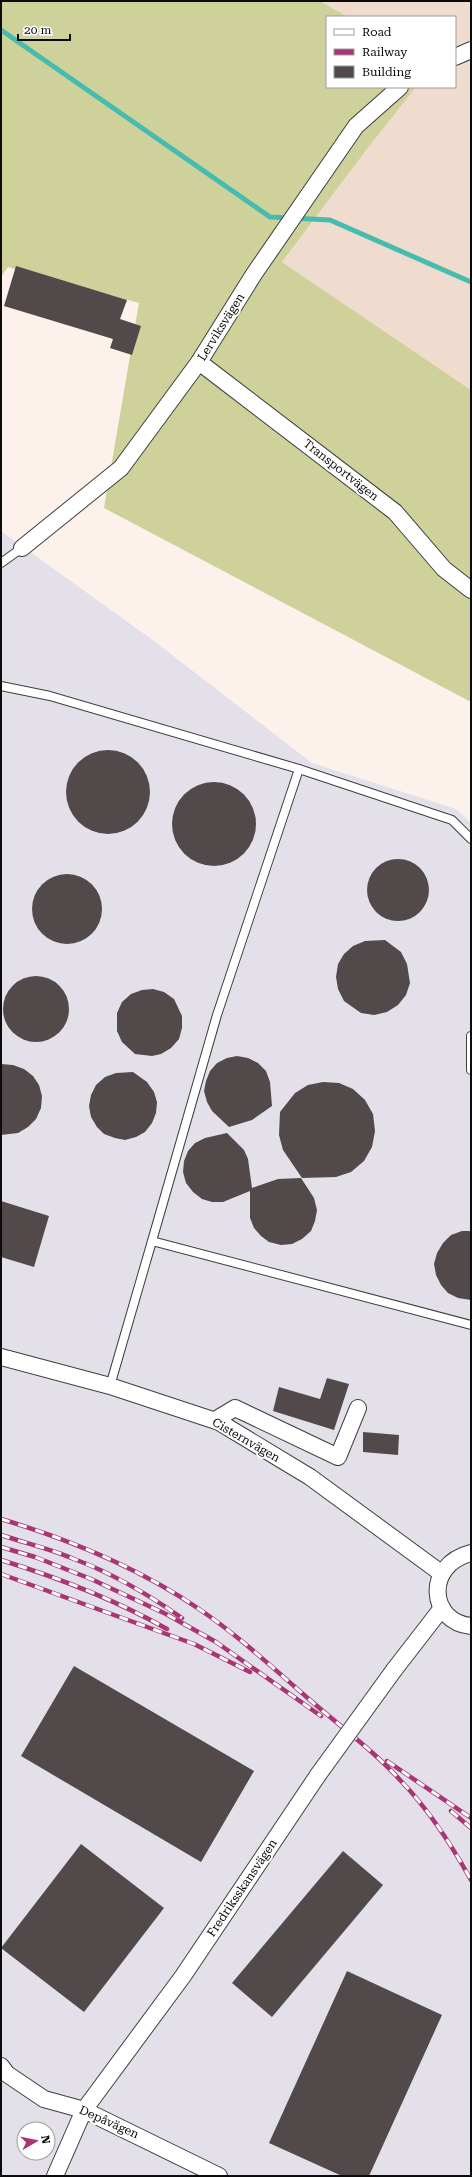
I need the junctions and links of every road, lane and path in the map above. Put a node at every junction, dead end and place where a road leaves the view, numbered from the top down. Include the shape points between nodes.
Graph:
1 (471, 50) edge
2 (456, 57) edge
3 (399, 88) edge
4 (200, 362) junction
5 (22, 548) joint
6 (1, 563) edge
7 (471, 590) edge
8 (1, 686) edge
9 (299, 769) junction
10 (471, 839) edge
11 (471, 1036) edge
12 (471, 1070) edge
13 (152, 1241) junction
14 (471, 1325) edge
15 (1, 1357) edge
16 (110, 1386) junction
17 (358, 1408) dead end
18 (215, 1420) junction
19 (471, 1553) edge
20 (441, 1574) junction
21 (442, 1608) junction
22 (471, 1626) edge
23 (1, 2066) edge
24 (84, 2110) junction
25 (55, 2176) edge
26 (220, 2176) edge

1 - 2 street
3 - 4 street, Lerviksvägen via 356,126 254,274
4 - 5 street, Lerviksvägen via 121,468
4 - 7 street, Transportvägen via 395,512 444,569
5 - 6 lane
8 - 9 lane via 50,696
9 - 10 lane via 452,820
9 - 13 lane via 217,1015
11 - 12 lane
13 - 14 lane
13 - 16 lane
15 - 16 street, Cisternvägen
16 - 18 street, Cisternvägen
17 - 18 street via 338,1457 235,1408
18 - 20 street, Cisternvägen via 310,1477
19 - 20 street via 459,1556 449,1563
20 - 21 street via 438,1597
21 - 22 street via 458,1623
21 - 24 street, Fredriksskansvägen, bridge via 318,1775 183,1976
23 - 24 street, Depåvägen via 7,2074 44,2099
24 - 25 street, Fredriksskansvägen
24 - 26 street, Depåvägen

